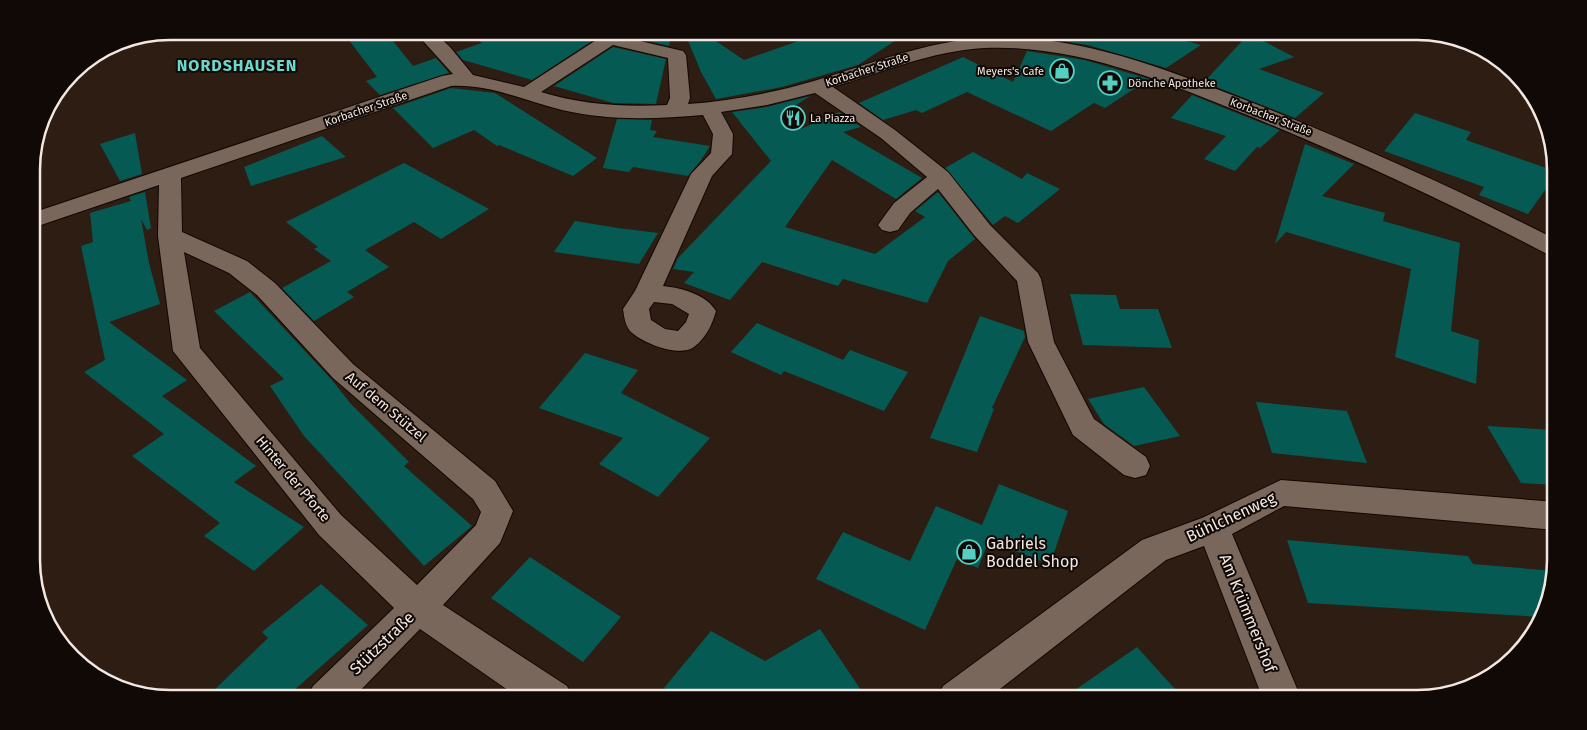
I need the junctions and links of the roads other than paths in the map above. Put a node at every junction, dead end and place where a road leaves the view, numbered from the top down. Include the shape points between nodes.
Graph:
1 (432, 40) edge
2 (608, 40) edge
3 (614, 40) edge
4 (945, 40) edge
5 (956, 40) edge
6 (466, 78) junction
7 (818, 86) junction
8 (527, 93) junction
9 (709, 108) junction
10 (675, 111) junction
11 (170, 175) junction
12 (940, 177) junction
13 (40, 218) edge
14 (890, 225) dead end
15 (170, 236) junction
16 (1547, 244) edge
17 (647, 293) dead end
18 (1135, 466) dead end
19 (1547, 515) edge
20 (1213, 528) junction
21 (418, 608) junction
22 (335, 690) edge
23 (541, 690) edge
24 (968, 690) edge
25 (1279, 690) edge

1 - 6 street
2 - 8 street
3 - 10 street via 677,55 680,98
4 - 7 street, Korbacher Straße via 918,54
5 - 16 street, Korbacher Straße via 1058,47 1100,56 1170,78 1312,133
6 - 8 street, Korbacher Straße
6 - 11 street, Korbacher Straße via 449,80
7 - 9 street, Korbacher Straße
7 - 12 street via 888,134
8 - 10 street, Korbacher Straße via 561,104 614,113
9 - 10 street, Korbacher Straße
9 - 17 street via 723,134 720,154 702,174
11 - 13 street, Korbacher Straße
11 - 15 street, Hinter der Pforte
12 - 14 street via 902,208
12 - 18 street via 982,230 1029,278 1041,342 1083,427
15 - 21 street, Hinter der Pforte via 186,351 330,525
15 - 21 street, Auf dem Stützel via 238,267 266,289 343,371 484,490 497,511 489,533
19 - 20 street, Bühlchenweg via 1281,493
20 - 24 street, Bühlchenweg via 1154,550
20 - 25 street, Am Krümmershof
21 - 22 street, Stützstraße
21 - 23 street, Hinter der Pforte

